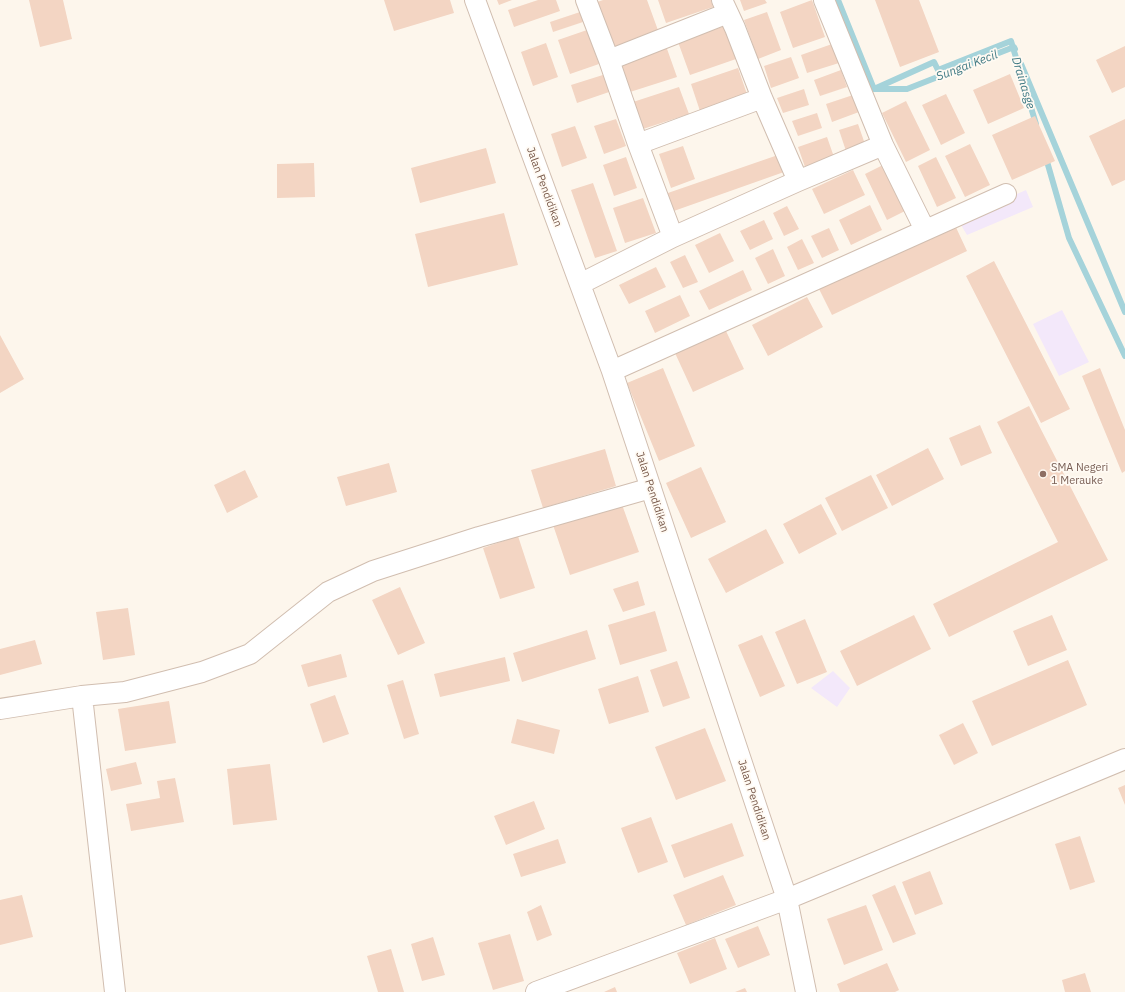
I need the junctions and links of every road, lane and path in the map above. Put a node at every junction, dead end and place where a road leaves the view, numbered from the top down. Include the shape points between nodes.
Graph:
1 (475, 0) edge
2 (586, 0) edge
3 (824, 0) edge
4 (725, 7) edge
5 (609, 60) junction
6 (762, 98) junction
7 (638, 144) junction
8 (884, 145) junction
9 (798, 181) junction
10 (1006, 194) dead end
11 (925, 230) junction
12 (673, 237) junction
13 (580, 284) junction
14 (612, 371) junction
15 (651, 488) junction
16 (82, 696) junction
17 (0, 709) edge
18 (1125, 758) edge
19 (787, 899) junction
20 (115, 992) edge
21 (536, 992) edge
22 (806, 992) edge

1 - 13 street, Jalan Pendidikan
2 - 5 street
3 - 8 street
4 - 5 street
4 - 6 street
5 - 7 street
6 - 7 street
6 - 9 street
7 - 12 street
8 - 9 street
8 - 11 street
9 - 12 street
10 - 11 street
11 - 14 street
12 - 13 street
13 - 14 street, Jalan Pendidikan
14 - 15 street, Jalan Pendidikan
15 - 16 street via 373,571 328,592 250,654 231,662 125,692
15 - 19 street, Jalan Pendidikan
16 - 17 street
16 - 20 street
18 - 19 street
19 - 21 street
19 - 22 street, Jalan Pendidikan

